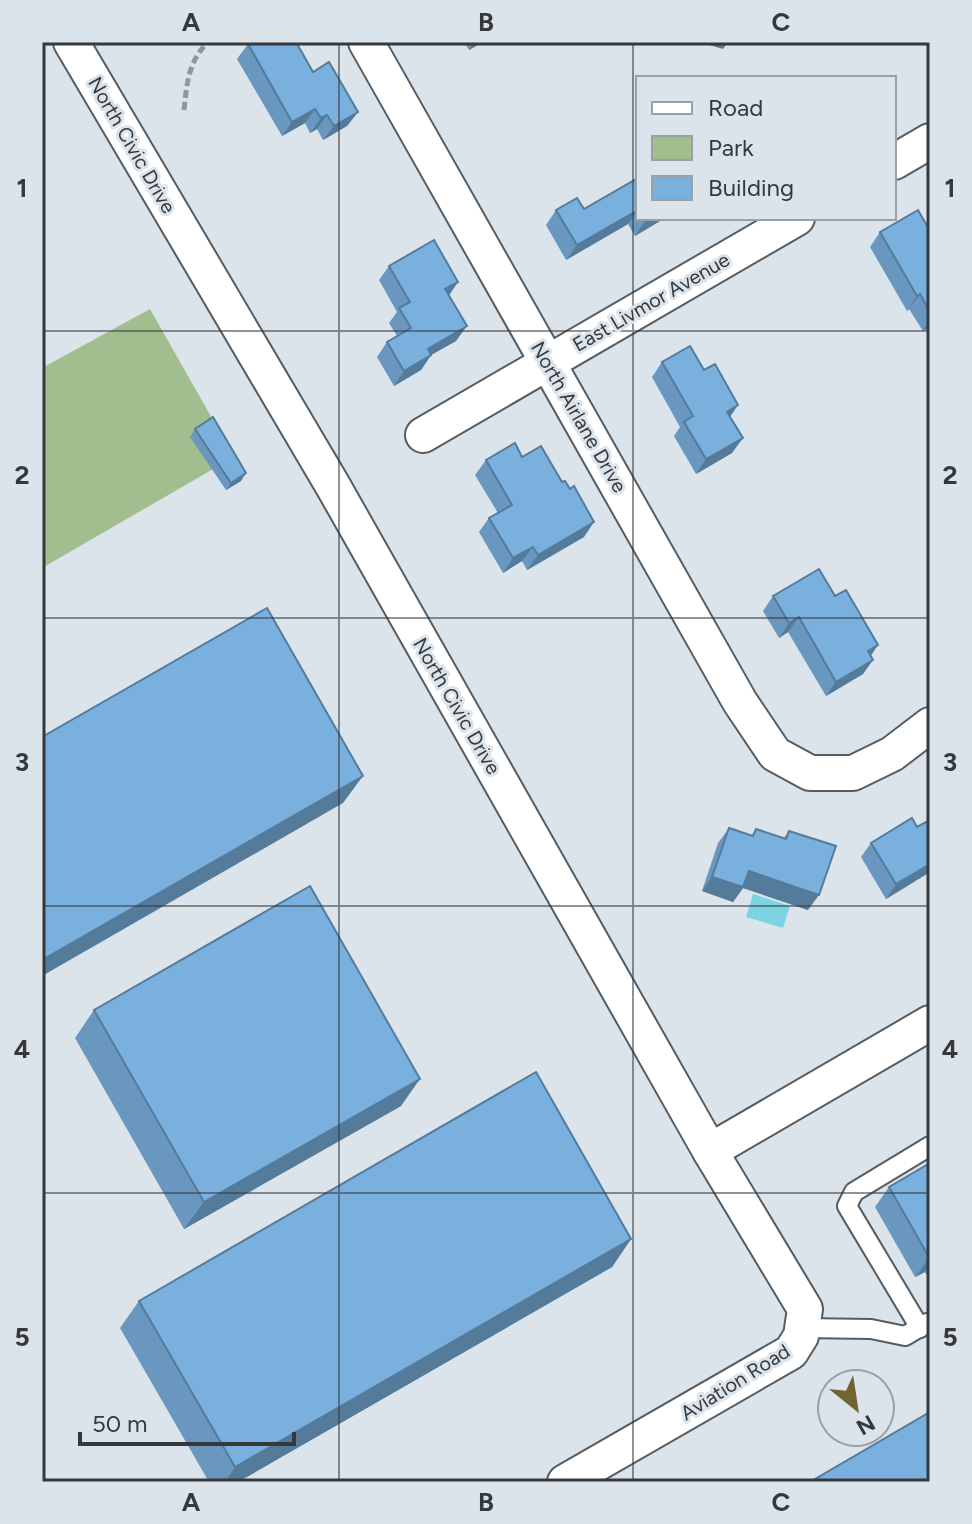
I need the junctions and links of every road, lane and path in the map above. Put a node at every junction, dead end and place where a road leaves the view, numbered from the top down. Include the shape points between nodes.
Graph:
1 (71, 42) edge
2 (208, 42) edge
3 (366, 42) edge
4 (184, 110) dead end
5 (930, 141) edge
6 (896, 161) edge
7 (794, 220) edge
8 (548, 362) junction
9 (423, 435) dead end
10 (930, 725) edge
11 (930, 1023) edge
12 (930, 1146) edge
13 (710, 1151) junction
14 (925, 1325) edge
15 (802, 1328) junction
16 (565, 1482) edge

1 - 13 street, North Civic Drive via 333,486
2 - 4 path via 188,72
3 - 8 street, North Airlane Drive
5 - 6 street
7 - 8 street, East Livmor Avenue
8 - 9 street, East Livmor Avenue
8 - 10 street, North Airlane Drive via 740,702 775,754 810,773 853,773 892,754
11 - 13 street
12 - 14 lane via 854,1192 847,1206
13 - 15 street, Aviation Road via 805,1309
14 - 15 lane via 905,1336 871,1329
15 - 16 street, Aviation Road via 791,1352

